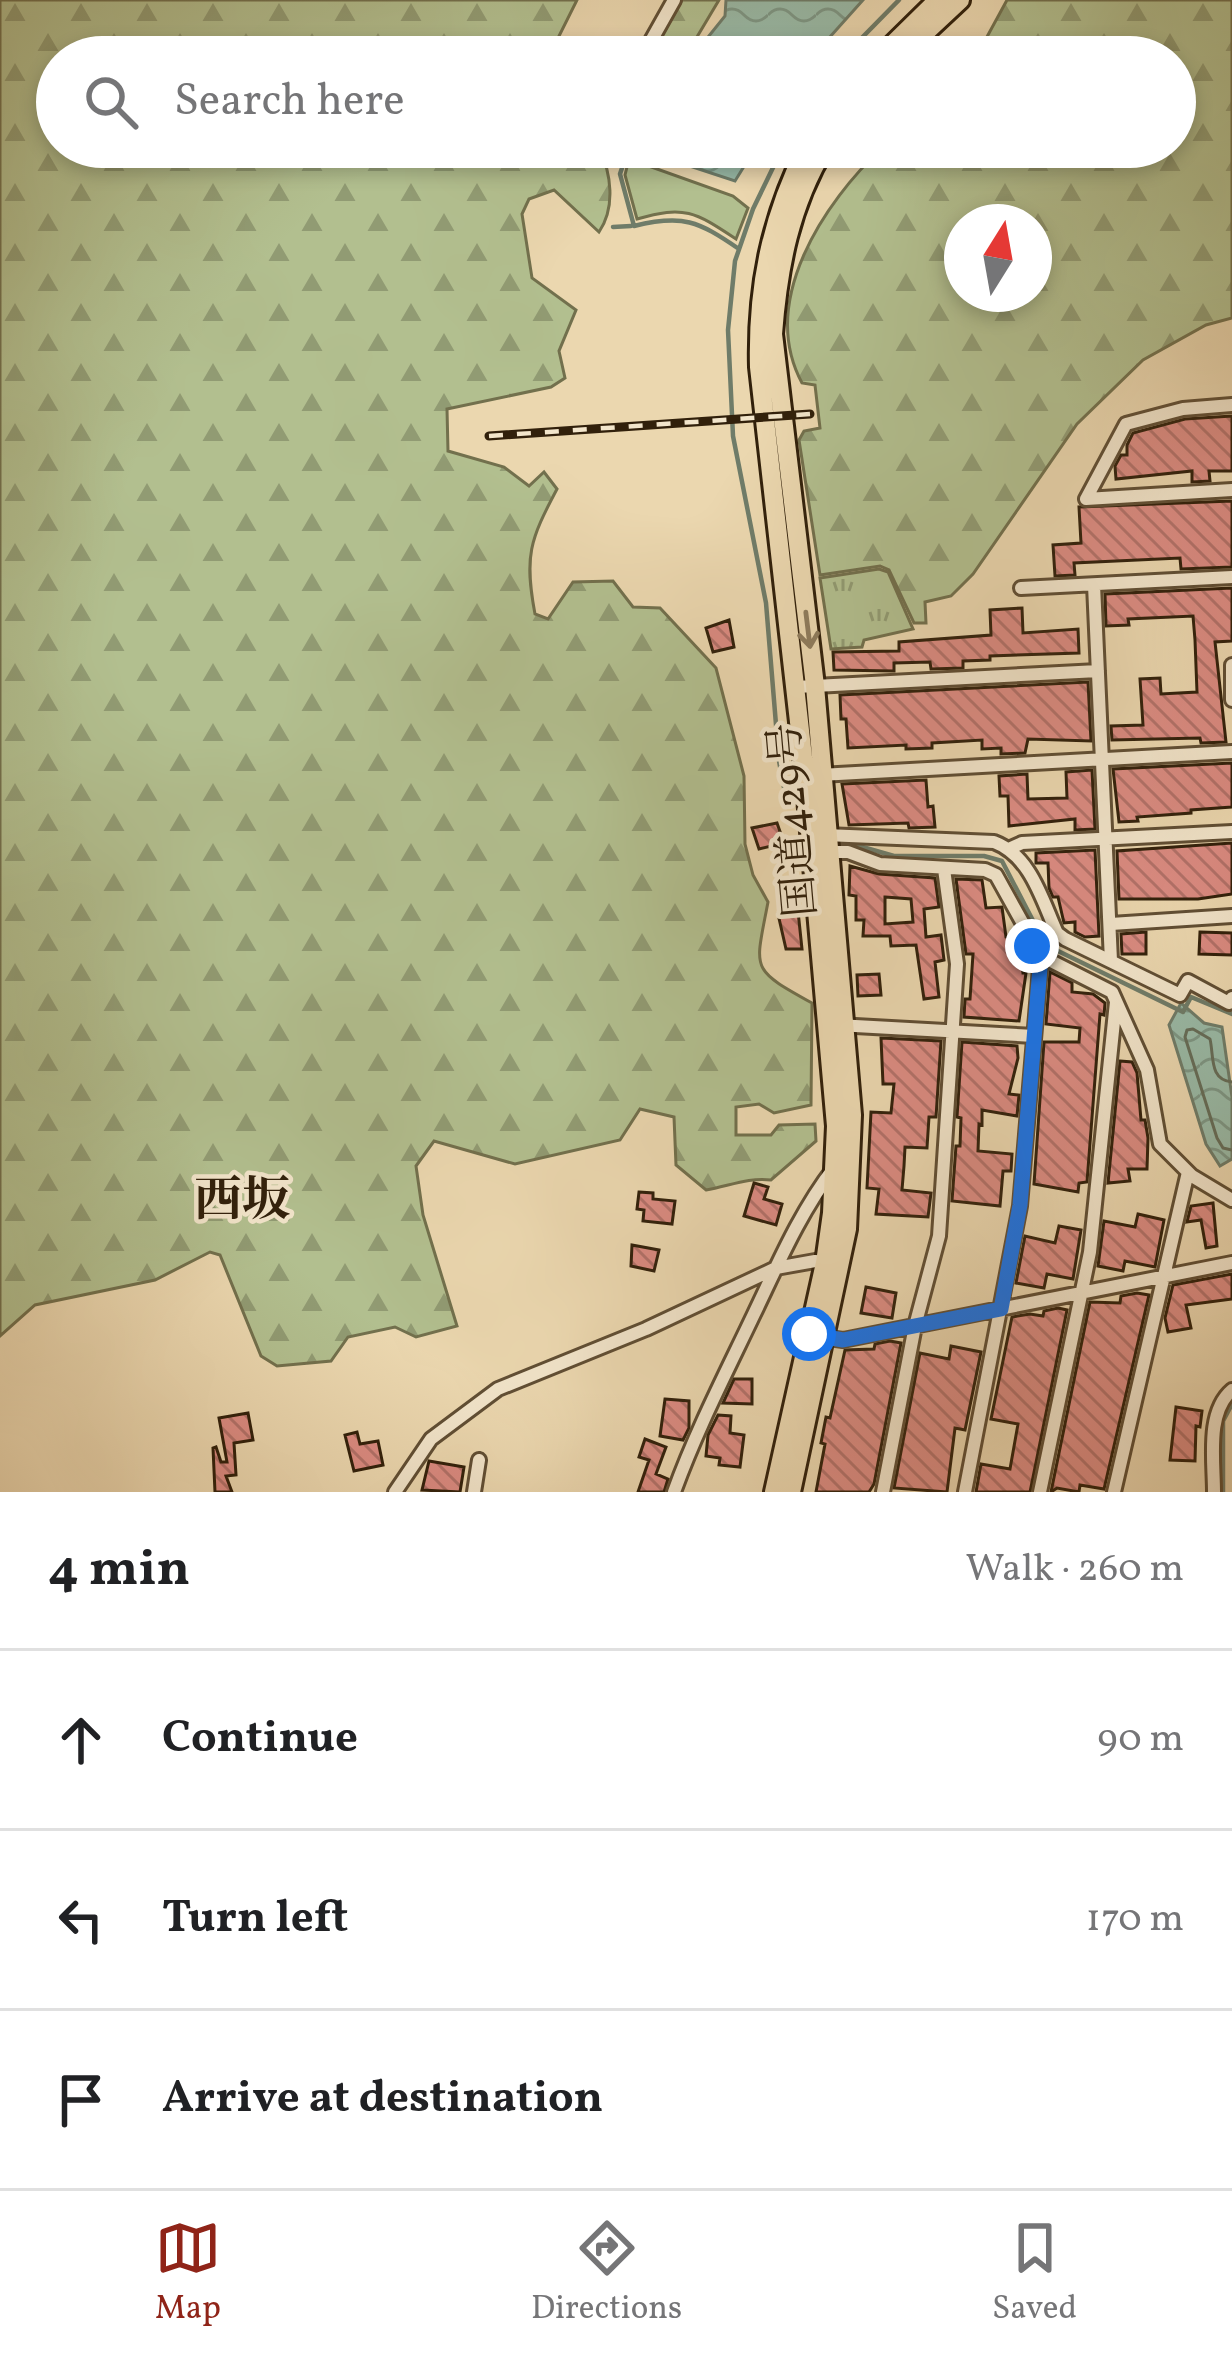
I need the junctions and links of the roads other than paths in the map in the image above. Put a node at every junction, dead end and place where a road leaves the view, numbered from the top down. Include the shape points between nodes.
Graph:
1 (674, 0) edge
2 (938, 0) edge
3 (960, 0) edge
4 (654, 36) edge
5 (901, 36) edge
6 (921, 36) edge
7 (798, 168) edge
8 (812, 168) edge
9 (1232, 405) edge
10 (1232, 490) edge
11 (1232, 578) edge
12 (1094, 585) junction
13 (1021, 588) dead end
14 (1232, 665) edge
15 (1098, 671) junction
16 (806, 686) junction
17 (1232, 700) edge
18 (1232, 752) edge
19 (1103, 758) junction
20 (814, 775) junction
21 (1232, 832) edge
22 (1108, 838) junction
23 (820, 844) junction
24 (1011, 848) junction
25 (944, 869) junction
26 (1232, 916) edge
27 (1111, 924) junction
28 (1041, 956) junction
29 (1111, 961) junction
30 (1232, 998) edge
31 (1116, 1000) junction
32 (837, 1025) junction
33 (953, 1031) junction
34 (1034, 1036) junction
35 (835, 1167) junction
36 (1188, 1172) junction
37 (1232, 1200) edge
38 (1232, 1263) edge
39 (832, 1264) junction
40 (776, 1268) junction
41 (1162, 1277) junction
42 (1081, 1293) junction
43 (1001, 1309) junction
44 (915, 1325) junction
45 (817, 1336) junction
46 (1232, 1390) edge
47 (479, 1460) dead end
48 (395, 1492) edge
49 (474, 1492) edge
50 (674, 1492) edge
51 (775, 1492) edge
52 (791, 1492) edge
53 (884, 1492) edge
54 (965, 1492) edge
55 (1040, 1492) edge
56 (1114, 1492) edge
57 (1214, 1492) edge

1 - 4 street
2 - 5 highway
3 - 6 highway
7 - 16 highway, 国道429号 via 766,256 758,325
8 -> 16 highway, 国道429号 via 785,242 773,334
9 - 10 street via 1126,424 1086,499
11 - 12 street
12 - 13 street
12 - 15 street
14 - 17 street
15 - 16 street
15 - 19 street
16 - 20 highway, 国道429号
18 - 19 street
19 - 20 street
19 - 22 street
20 - 23 highway, 国道429号
21 - 22 street
22 - 24 street
22 - 27 street
23 - 24 street
23 - 25 street via 880,864
23 - 32 highway, 国道429号
24 - 29 street via 1057,934
25 - 28 street via 996,875
25 - 33 street via 957,964
26 - 27 street
27 - 29 street
28 - 31 street
28 - 34 street
29 - 30 street via 1180,995 1188,981
31 - 36 street via 1147,1070 1160,1144
31 - 42 street
32 - 33 street
32 - 35 highway, 国道429号
32 - 39 highway, 国道429号 via 852,1149
33 - 34 street
33 - 44 street via 939,1236
34 - 43 street via 1020,1205
35 - 39 highway, 国道429号
35 - 40 street
36 - 37 street
36 - 41 street
38 - 41 street
39 - 40 street
39 - 45 highway, 国道429号
40 - 48 street via 498,1388 431,1439
40 - 50 street
41 - 42 street
41 - 56 street
42 - 43 street
42 - 55 street
43 - 44 street
43 - 54 street
44 - 45 street via 843,1340
44 - 53 street
45 - 51 highway, 国道429号
45 - 52 highway, 国道429号
46 - 57 street via 1216,1418
47 - 49 street

